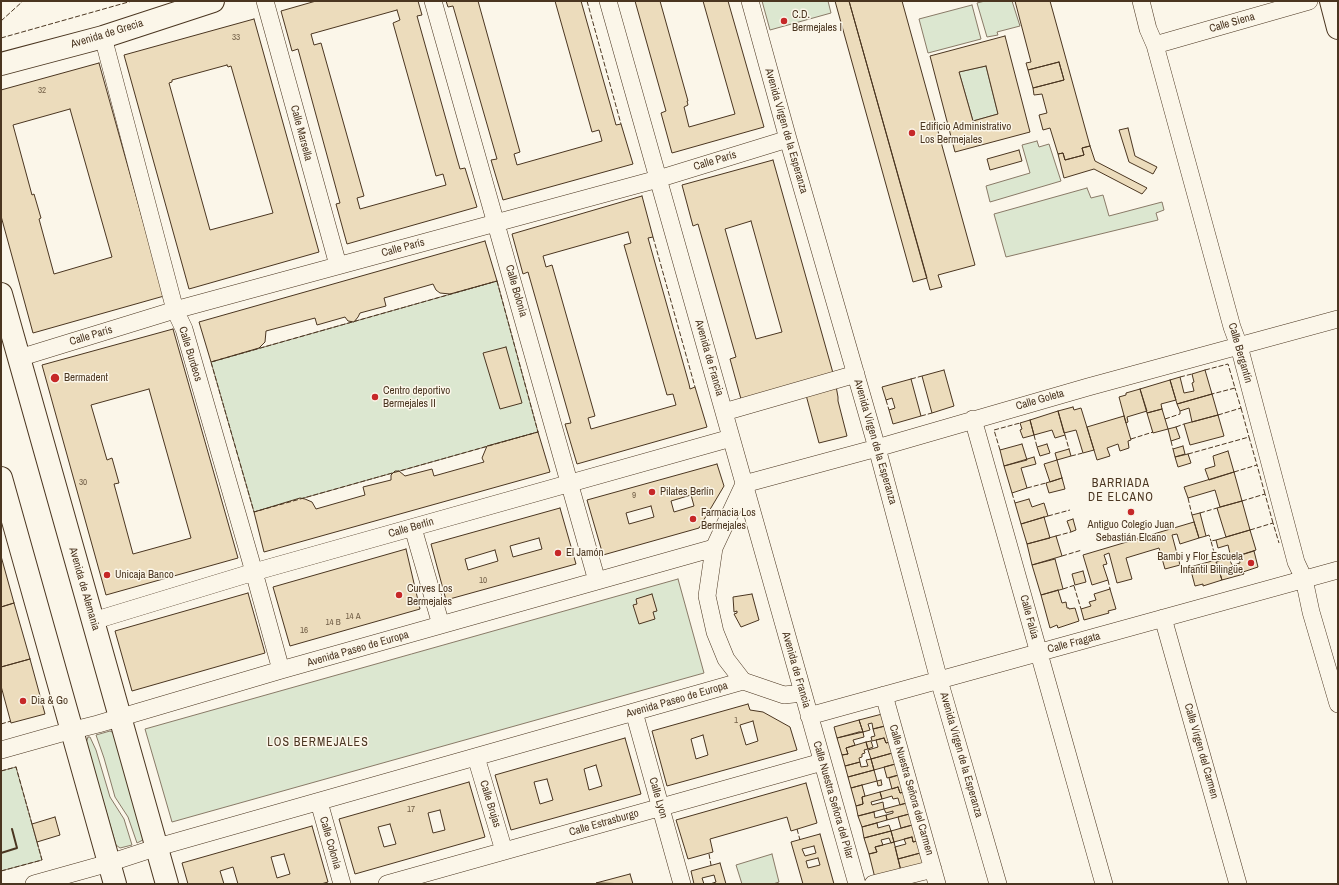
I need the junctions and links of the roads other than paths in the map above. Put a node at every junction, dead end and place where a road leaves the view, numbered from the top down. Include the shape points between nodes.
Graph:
1 (213, 1) edge
2 (265, 1) edge
3 (433, 1) edge
4 (608, 1) edge
5 (750, 1) edge
6 (1141, 1) edge
7 (1309, 1) edge
8 (1330, 1) edge
9 (1338, 28) edge
10 (103, 37) junction
11 (1155, 45) junction
12 (1, 64) edge
13 (788, 139) junction
14 (658, 179) junction
15 (496, 224) junction
16 (338, 265) junction
17 (1, 294) edge
18 (175, 310) junction
19 (1338, 319) edge
20 (1239, 346) junction
21 (19, 358) junction
22 (856, 374) junction
23 (724, 412) junction
24 (973, 419) junction
25 (731, 438) junction
26 (877, 448) junction
27 (1, 478) edge
28 (570, 483) junction
29 (744, 484) junction
30 (413, 528) junction
31 (714, 548) junction
32 (1338, 570) edge
33 (254, 572) junction
34 (1304, 579) junction
35 (597, 581) junction
36 (1163, 618) junction
37 (93, 621) junction
38 (441, 625) junction
39 (1038, 653) junction
40 (281, 670) junction
41 (939, 680) junction
42 (743, 681) junction
43 (803, 693) junction
44 (884, 696) junction
45 (1338, 704) edge
46 (634, 712) junction
47 (809, 716) junction
48 (120, 718) junction
49 (72, 730) junction
50 (1, 750) edge
51 (476, 757) junction
52 (822, 762) junction
53 (319, 802) junction
54 (661, 807) junction
55 (158, 847) junction
56 (504, 851) junction
57 (109, 863) junction
58 (935, 876) edge
59 (34, 884) edge
60 (115, 884) edge
61 (168, 884) edge
62 (342, 884) edge
63 (387, 884) edge
64 (682, 884) edge
65 (857, 884) edge
66 (873, 884) edge
67 (998, 884) edge
68 (1104, 884) edge
69 (1238, 884) edge

1 - 10 main road, Avenida de Grecia
2 - 16 street, Calle Marsella
3 - 15 street, Calle Bolonia
4 - 14 street, Avenida de Francia
5 - 13 street, Avenida Virgen de la Esperanza
6 - 11 street, Calle Bergantín
7 - 11 street, Calle Siena
8 - 9 main road
10 - 12 main road, Avenida de Grecia
10 - 18 street, Calle Burdeos
11 - 20 street, Calle Bergantín
13 - 14 street, Calle París
13 - 22 street, Avenida Virgen de la Esperanza
14 - 15 street, Calle París
14 - 23 street, Avenida de Francia
15 - 16 street, Calle París
15 - 28 street, Calle Bolonia
16 - 18 street, Calle París
17 - 21 main road, Avenida de Alemania
18 - 21 street, Calle París
18 - 33 street, Calle Burdeos via 184,329
19 - 20 street, Calle Goleta
20 - 24 street, Calle Goleta
20 - 34 street, Calle Bergantín via 1296,562
21 - 37 main road, Avenida de Alemania
22 - 23 street
22 - 26 street, Avenida Virgen de la Esperanza
23 - 25 street, Avenida de Francia
24 - 26 street, Calle Goleta
24 - 39 street, Calle Falúa
25 - 28 street, Calle Berlín
25 - 29 street, Avenida de Francia
26 - 29 street, Calle Goleta
26 - 41 street, Avenida Virgen de la Esperanza
27 - 49 main road
28 - 30 street, Calle Berlín
28 - 35 street, Calle Bolonia
29 - 31 street
29 - 43 street, Avenida de Francia
30 - 33 street, Calle Berlín
30 - 38 street
31 - 35 street, Avenida Paseo de Europa
31 - 42 street via 707,596 715,632 726,659
32 - 34 street, Calle Fragata
33 - 37 street, Calle Berlín
33 - 40 street, Calle Burdeos
34 - 36 street, Calle Fragata
34 - 45 street, Calle Bergantín
35 - 38 street, Avenida Paseo de Europa
36 - 39 street, Calle Fragata
36 - 69 street, Calle Virgen del Carmen
37 - 48 main road, Avenida de Alemania
38 - 40 street, Avenida Paseo de Europa
39 - 41 street, Calle Fragata
39 - 68 street, Calle Falúa
40 - 48 street, Avenida Paseo de Europa
41 - 44 street, Calle Fragata
41 - 67 street, Avenida Virgen de la Esperanza
42 - 43 street via 784,695
42 - 46 street, Avenida Paseo de Europa
43 - 47 street, Avenida de Francia
44 - 47 street, Calle Fragata
44 - 58 street, Calle Nuestra Señora del Carmen
46 - 51 street, Avenida Paseo de Europa
46 - 54 street, Calle Lyon
47 - 52 street, Calle Nuestra Señora del Pilar
48 - 49 street, Avenida Paseo de Europa
48 - 55 main road, Avenida de Alemania
49 - 50 street, Avenida Paseo de Europa
49 - 57 main road
51 - 53 street, Avenida Paseo de Europa
51 - 56 street, Calle Brujas
52 - 54 street, Calle Estrasburgo
52 - 65 street, Calle Nuestra Señora del Pilar
53 - 55 street, Avenida Paseo de Europa
53 - 62 street, Calle Colonia
54 - 56 street, Calle Estrasburgo
54 - 64 street, Calle Lyon
55 - 57 street, Avenida Paseo de Europa
55 - 61 main road, Avenida de Alemania
56 - 63 street, Calle Estrasburgo
57 - 59 street, Avenida Paseo de Europa
57 - 60 main road
58 - 66 street

